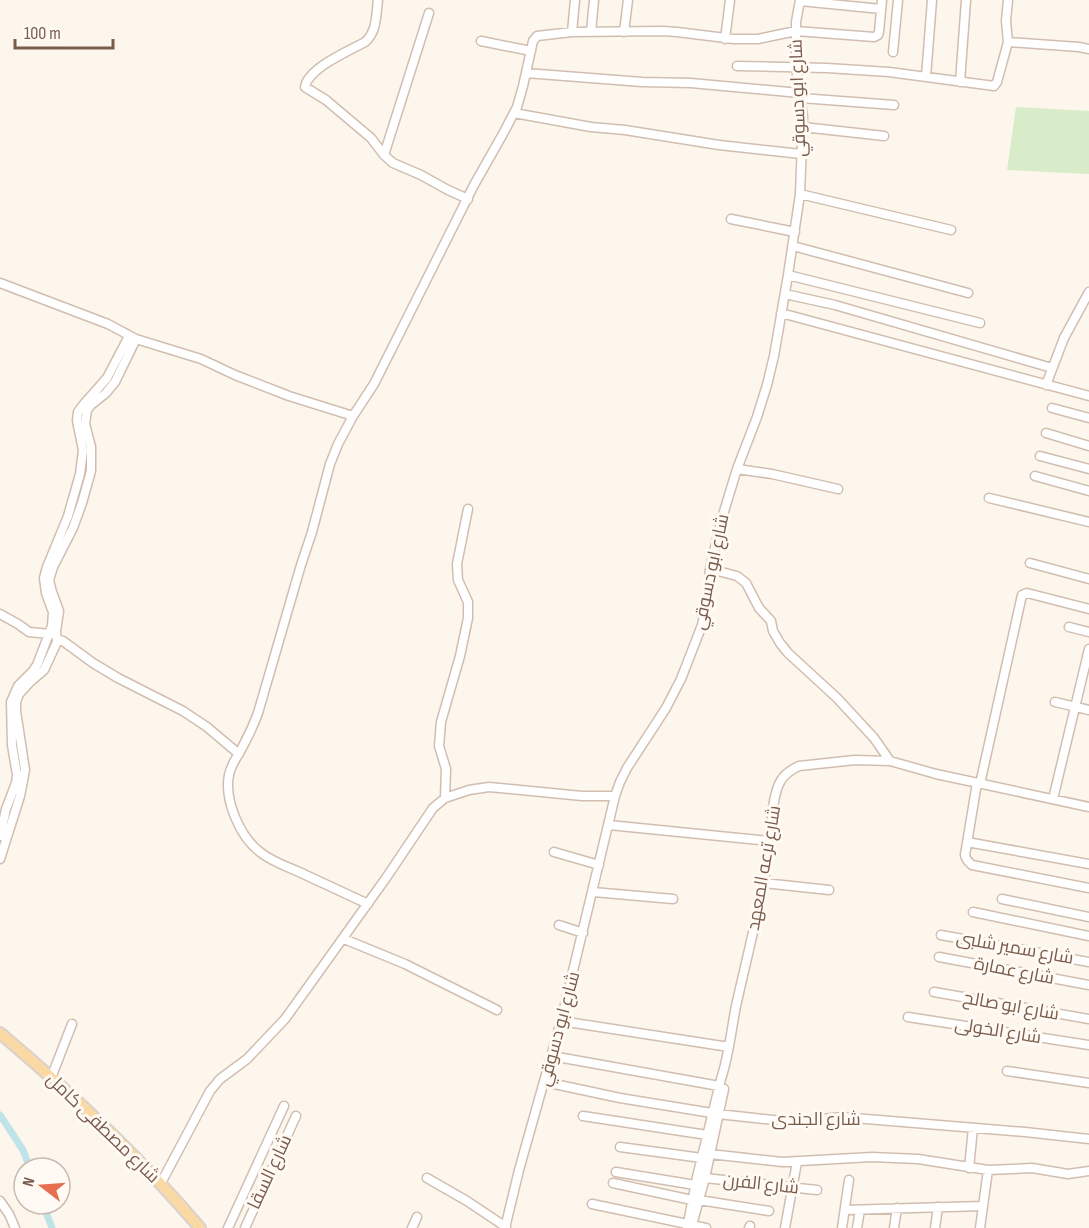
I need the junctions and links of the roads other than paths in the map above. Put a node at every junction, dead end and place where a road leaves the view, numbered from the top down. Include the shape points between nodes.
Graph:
1 (378, 0) edge
2 (575, 0) edge
3 (594, 0) edge
4 (628, 0) edge
5 (730, 0) edge
6 (898, 0) edge
7 (932, 0) edge
8 (966, 0) edge
9 (1008, 0) edge
10 (800, 1) edge
11 (881, 4) edge
12 (429, 12) dead end
13 (796, 31) junction
14 (572, 32) junction
15 (591, 32) junction
16 (624, 32) junction
17 (726, 39) junction
18 (481, 41) dead end
19 (1008, 42) junction
20 (1089, 49) edge
21 (531, 51) junction
22 (893, 52) dead end
23 (737, 66) dead end
24 (796, 67) junction
25 (526, 73) junction
26 (926, 77) junction
27 (960, 82) junction
28 (800, 96) junction
29 (894, 105) dead end
30 (513, 113) junction
31 (803, 127) junction
32 (884, 136) dead end
33 (801, 154) junction
34 (384, 155) junction
35 (800, 194) junction
36 (468, 199) junction
37 (731, 219) dead end
38 (951, 230) dead end
39 (795, 232) junction
40 (793, 246) junction
41 (788, 275) junction
42 (0, 283) edge
43 (1089, 292) edge
44 (968, 293) dead end
45 (785, 294) junction
46 (781, 313) junction
47 (980, 323) dead end
48 (133, 337) junction
49 (1052, 368) junction
50 (1046, 385) junction
51 (1089, 396) edge
52 (1052, 408) dead end
53 (353, 416) junction
54 (1089, 418) edge
55 (1046, 433) dead end
56 (1089, 446) edge
57 (1040, 456) dead end
58 (737, 469) junction
59 (1089, 469) edge
60 (1035, 476) dead end
61 (838, 489) dead end
62 (1089, 491) edge
63 (989, 498) dead end
64 (468, 509) dead end
65 (1089, 522) edge
66 (1030, 563) dead end
67 (710, 569) junction
68 (1089, 579) edge
69 (1089, 609) edge
70 (0, 614) edge
71 (1069, 627) dead end
72 (1089, 632) edge
73 (50, 634) junction
74 (57, 642) junction
75 (1088, 654) edge
76 (1085, 682) edge
77 (1055, 702) dead end
78 (1075, 707) junction
79 (1089, 710) edge
80 (239, 754) junction
81 (890, 761) junction
82 (979, 783) junction
83 (615, 796) junction
84 (444, 798) junction
85 (1053, 799) junction
86 (1089, 807) edge
87 (609, 825) junction
88 (0, 836) edge
89 (770, 841) junction
90 (967, 842) junction
91 (554, 852) dead end
92 (0, 859) edge
93 (1089, 864) edge
94 (599, 865) junction
95 (764, 883) junction
96 (1089, 888) edge
97 (829, 890) dead end
98 (593, 892) junction
99 (672, 899) dead end
100 (1002, 899) dead end
101 (368, 904) junction
102 (974, 912) dead end
103 (1089, 916) edge
104 (559, 925) dead end
105 (583, 933) junction
106 (941, 935) dead end
107 (1089, 936) edge
108 (344, 939) junction
109 (939, 957) dead end
110 (1089, 962) edge
111 (1089, 985) edge
112 (934, 992) dead end
113 (497, 1010) dead end
114 (908, 1017) dead end
115 (1089, 1019) edge
116 (561, 1022) junction
117 (72, 1024) dead end
118 (0, 1033) edge
119 (1089, 1045) edge
120 (729, 1047) junction
121 (552, 1056) junction
122 (725, 1067) junction
123 (1007, 1071) dead end
124 (51, 1078) junction
125 (545, 1082) junction
126 (1089, 1083) edge
127 (719, 1086) junction
128 (284, 1106) dead end
129 (715, 1113) junction
130 (296, 1116) dead end
131 (583, 1116) dead end
132 (974, 1128) junction
133 (707, 1136) junction
134 (1089, 1139) edge
135 (620, 1147) dead end
136 (706, 1156) junction
137 (797, 1162) junction
138 (703, 1168) junction
139 (969, 1168) junction
140 (988, 1170) junction
141 (1089, 1171) edge
142 (616, 1172) dead end
143 (427, 1178) dead end
144 (705, 1178) junction
145 (849, 1180) dead end
146 (613, 1183) dead end
147 (161, 1184) junction
148 (695, 1185) junction
149 (792, 1188) junction
150 (817, 1190) dead end
151 (696, 1200) junction
152 (0, 1201) edge
153 (592, 1204) dead end
154 (983, 1206) junction
155 (938, 1207) junction
156 (897, 1208) junction
157 (845, 1210) junction
158 (860, 1210) junction
159 (769, 1211) dead end
160 (9, 1214) junction
161 (417, 1217) dead end
162 (506, 1227) edge
163 (689, 1227) edge
164 (5, 1228) edge
165 (15, 1228) edge
166 (200, 1228) edge
167 (228, 1228) edge
168 (245, 1228) edge
169 (412, 1228) edge
170 (706, 1228) edge
171 (785, 1228) edge
172 (842, 1228) edge
173 (857, 1228) edge
174 (894, 1228) edge
175 (935, 1228) edge
176 (980, 1228) edge

1 - 34 street via 371,37 322,66 304,85 371,138
2 - 14 street
3 - 15 street
4 - 16 street
5 - 17 street
6 - 22 street
7 - 26 street
8 - 27 street
9 - 19 street
10 - 11 street
10 - 13 street, شارع ابو دسوقي
11 - 13 street via 876,36
12 - 34 street
13 - 17 street via 758,39
13 - 24 street, شارع ابو دسوقي
14 - 15 street
14 - 21 street via 537,36
15 - 16 street
16 - 17 street via 677,32
18 - 21 street
19 - 20 street
19 - 27 street via 996,85
21 - 25 street
23 - 24 street
24 - 26 street
24 - 28 street, شارع ابو دسوقي
25 - 28 street via 691,83
25 - 30 street
26 - 27 street
28 - 29 street
28 - 31 street, شارع ابو دسوقي
30 - 33 street
30 - 36 street
31 - 32 street
31 - 33 street, شارع ابو دسوقي
33 - 35 street, شارع ابو دسوقي
34 - 36 street
35 - 38 street
35 - 39 street, شارع ابو دسوقي
36 - 53 street via 374,384
37 - 39 street
39 - 40 street, شارع ابو دسوقي
40 - 41 street, شارع ابو دسوقي
40 - 44 street
41 - 45 street, شارع ابو دسوقي
41 - 47 street
42 - 48 street
43 - 49 street
45 - 46 street, شارع ابو دسوقي
45 - 49 street
46 - 50 street
46 - 58 street, شارع ابو دسوقي via 768,385
48 - 53 street
48 - 73 street via 107,378 78,412 83,450 78,486 44,578 53,612
48 - 74 street via 115,382 91,405 85,418 91,471 73,528 50,580 59,611
49 - 50 street
50 - 51 street
52 - 54 street
53 - 80 street via 330,464 258,713
55 - 56 street
57 - 59 street
58 - 61 street
58 - 67 street, شارع ابو دسوقي
60 - 62 street
63 - 65 street
64 - 84 street via 457,572 468,602 468,618 439,736 446,769
66 - 68 street
67 - 81 street via 737,576 746,583 788,653 837,698
67 - 83 street, شارع ابو دسوقي via 702,625 681,679
69 - 82 street via 1027,593 1022,596
70 - 73 street via 28,632
71 - 72 street
73 - 88 street via 37,665 18,686 11,702 17,775
74 - 80 street via 63,640 118,678 183,711
74 - 92 street via 44,670 17,698 25,770
75 - 76 street
76 - 78 street
77 - 78 street
78 - 79 street
78 - 85 street
80 - 101 street via 233,762 228,786 237,821 248,839 277,862
81 - 82 street, شارع ترعه المعهد
81 - 89 street, شارع ترعه المعهد via 855,760 791,770 779,783
82 - 85 street, شارع ترعه المعهد
82 - 90 street
83 - 84 street via 489,787
83 - 87 street, شارع ابو دسوقي
84 - 101 street via 433,808
85 - 86 street, شارع ترعه المعهد
87 - 89 street
87 - 94 street, شارع ابو دسوقي
89 - 95 street, شارع ترعه المعهد
90 - 93 street
90 - 96 street via 966,860 972,865
91 - 94 street
94 - 98 street, شارع ابو دسوقي
95 - 97 street
95 - 120 street, شارع ترعه المعهد
98 - 99 street
98 - 105 street, شارع ابو دسوقي
100 - 103 street
101 - 108 street
102 - 107 street
104 - 105 street
105 - 116 street, شارع ابو دسوقي
106 - 110 street, شارع سمير شلبى
108 - 113 street
108 - 147 street via 285,1019 210,1091
109 - 111 street, شارع عمارة
112 - 115 street, شارع ابو صالح
114 - 119 street, شارع الخولى
116 - 120 street
116 - 121 street, شارع ابو دسوقي
117 - 124 street
118 - 124 main road, شارع مصطفى كامل
120 - 122 street, شارع ترعه المعهد
121 - 125 street, شارع ابو دسوقي
121 - 127 street
122 - 127 street, شارع ترعه المعهد
122 - 129 street, شارع ترعه المعهد via 726,1079
123 - 126 street
124 - 147 main road, شارع مصطفى كامل
125 - 129 street, شارع الجندى
125 - 162 street, شارع ابو دسوقي
127 - 129 street, شارع ترعه المعهد
128 - 167 street
129 - 132 street, شارع الجندى via 797,1122 842,1117
129 - 133 street, شارع ترعه المعهد
129 - 136 street, شارع ترعه المعهد
130 - 168 street, شارع السقا
131 - 133 street
132 - 134 street, شارع الجندى
132 - 139 street
133 - 136 street, شارع ترعه المعهد
135 - 136 street
136 - 137 street
136 - 138 street, شارع ترعه المعهد
137 - 139 street via 893,1158
137 - 149 street
138 - 144 street, شارع ترعه المعهد
138 - 148 street, شارع ترعه المعهد
139 - 140 street
140 - 141 street via 1032,1168 1068,1174
140 - 154 street
142 - 148 street
143 - 162 street
144 - 149 street, شارع الفرن
144 - 151 street, شارع ترعه المعهد
145 - 157 street
146 - 151 street
147 - 166 main road, شارع مصطفى كامل
148 - 151 street, شارع ترعه المعهد
149 - 150 street, شارع الفرن
149 - 171 street
151 - 159 street
151 - 163 street, شارع ترعه المعهد
152 - 160 street
153 - 163 street
154 - 155 street
154 - 176 street
155 - 156 street
155 - 175 street
156 - 158 street
156 - 174 street
157 - 158 street
157 - 172 street
158 - 173 street
160 - 164 street
160 - 165 street
161 - 169 street
163 - 170 street

